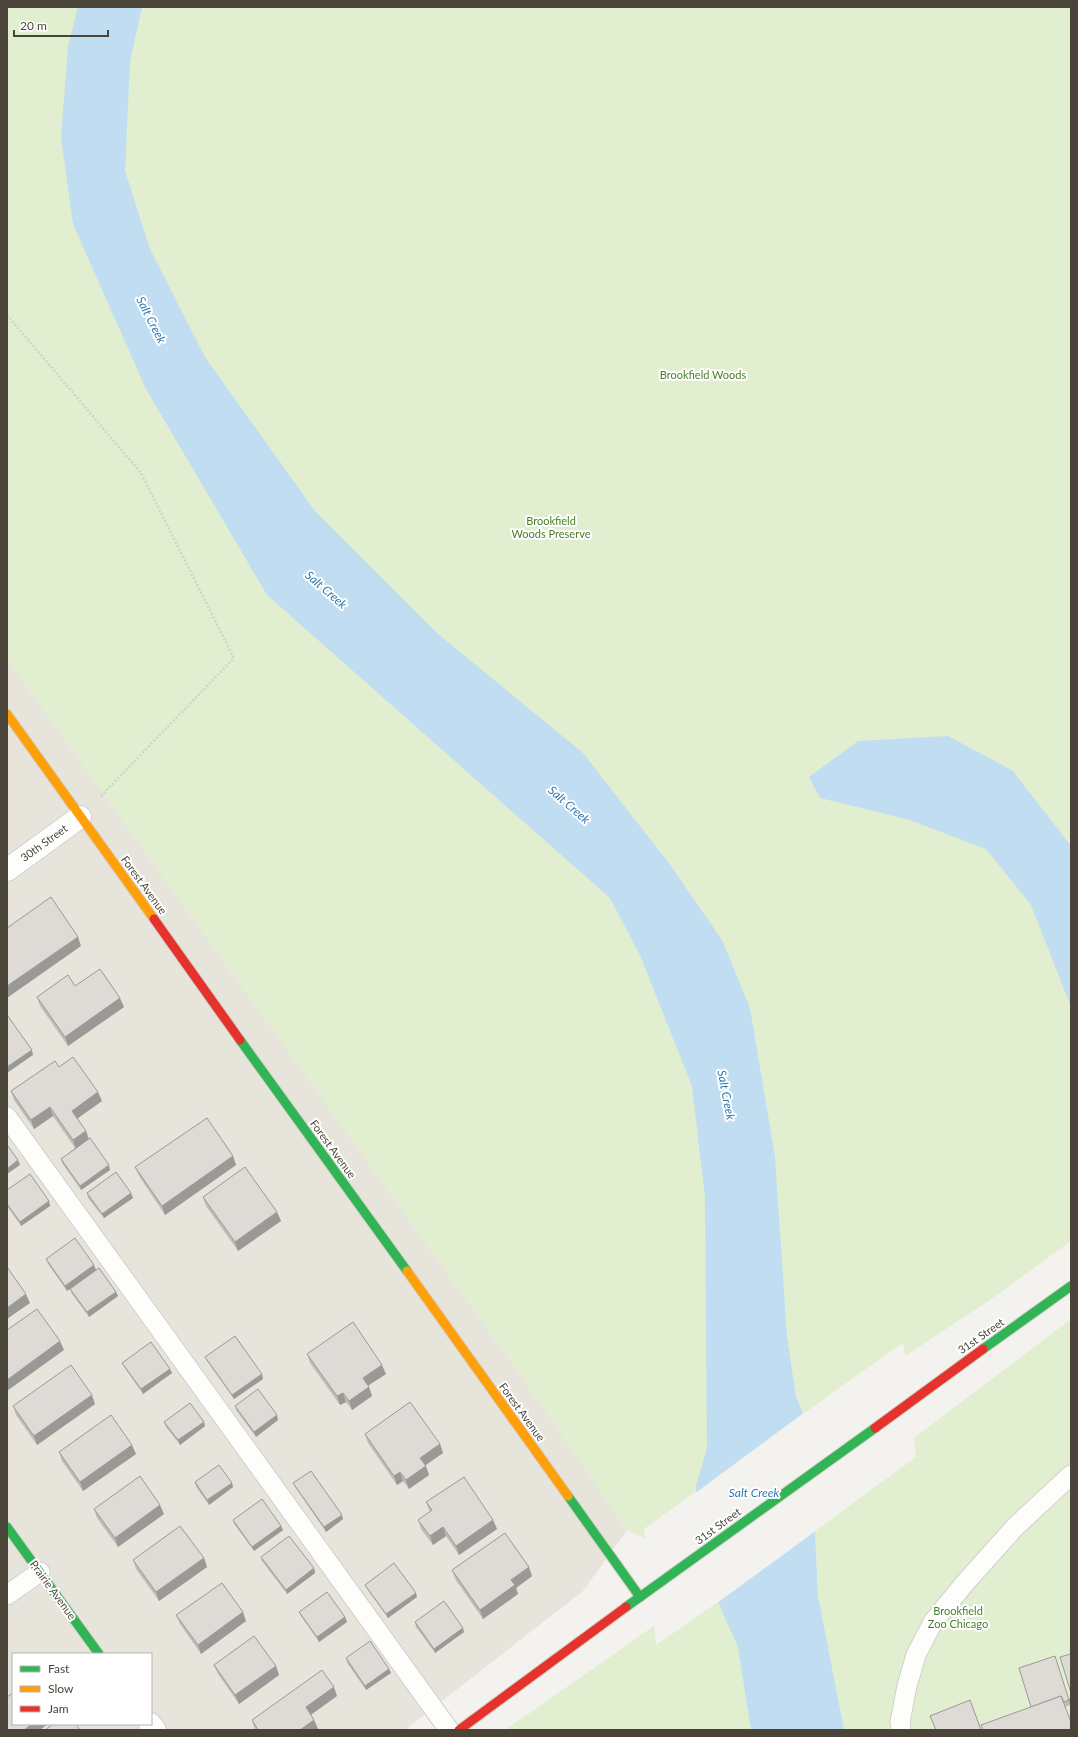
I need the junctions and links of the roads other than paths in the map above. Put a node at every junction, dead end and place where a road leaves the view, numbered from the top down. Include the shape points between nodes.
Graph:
1 (7, 714) edge
2 (80, 816) junction
3 (7, 870) edge
4 (7, 1117) edge
5 (1071, 1286) edge
6 (1071, 1475) edge
7 (7, 1527) edge
8 (40, 1572) junction
9 (7, 1595) edge
10 (640, 1597) junction
11 (99, 1653) edge
12 (449, 1730) edge
13 (459, 1730) edge
14 (901, 1730) edge

1 - 2 street, Forest Avenue
2 - 3 street, 30th Street
2 - 10 street, Forest Avenue
4 - 12 lane
5 - 10 street, 31st Street
6 - 14 lane via 1015,1527 933,1622 916,1655 907,1686 900,1722
7 - 8 street, Prairie Avenue
8 - 9 lane
8 - 11 street, Prairie Avenue
10 - 13 street, 31st Street

